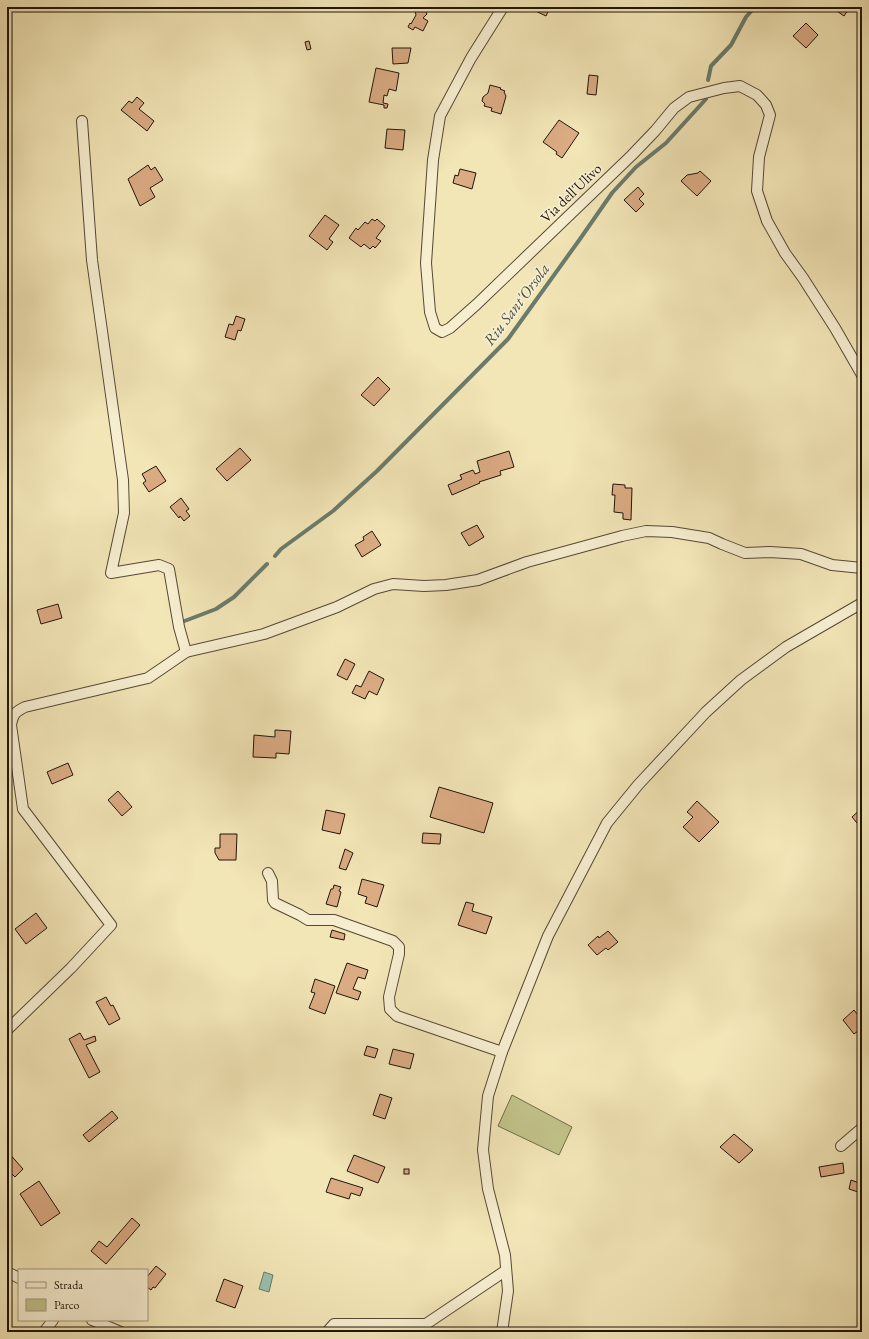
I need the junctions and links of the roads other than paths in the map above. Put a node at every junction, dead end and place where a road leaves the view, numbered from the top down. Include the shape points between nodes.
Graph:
1 (504, 7) edge
2 (82, 121) dead end
3 (862, 375) edge
4 (862, 568) edge
5 (862, 603) edge
6 (186, 652) junction
7 (268, 873) dead end
8 (7, 1030) edge
9 (502, 1052) junction
10 (862, 1128) edge
11 (841, 1146) dead end
12 (505, 1270) junction
13 (7, 1272) edge
14 (18, 1278) edge
15 (51, 1321) edge
16 (94, 1321) edge
17 (44, 1332) edge
18 (121, 1332) edge
19 (327, 1332) edge
20 (502, 1332) edge

1 - 3 street, Via dell'Ulivo via 440,116 433,160 426,263 430,312 435,328 442,332 450,328 482,299 632,155 674,108 689,97 740,86 757,95 766,105 770,115 759,157 758,191 767,221
2 - 6 street via 92,260 123,480 124,513 111,573 159,565 169,569
4 - 6 street via 832,565 801,554 745,553 709,538 646,531 527,562 478,580 446,585 393,584 374,588 337,607 264,634
5 - 9 street via 786,647 741,680 706,712 643,779 607,823 548,936
6 - 8 street via 148,678 25,707 12,717 23,809 111,925
7 - 9 street via 272,881 273,900 276,903 308,920 334,920 394,941 399,947 399,954 389,997 390,1009 396,1016
9 - 12 street via 488,1096 483,1150 488,1189 505,1255
10 - 11 street
12 - 19 street via 426,1324 334,1324
12 - 20 street via 508,1291
13 - 14 street
15 - 17 street
16 - 18 street

